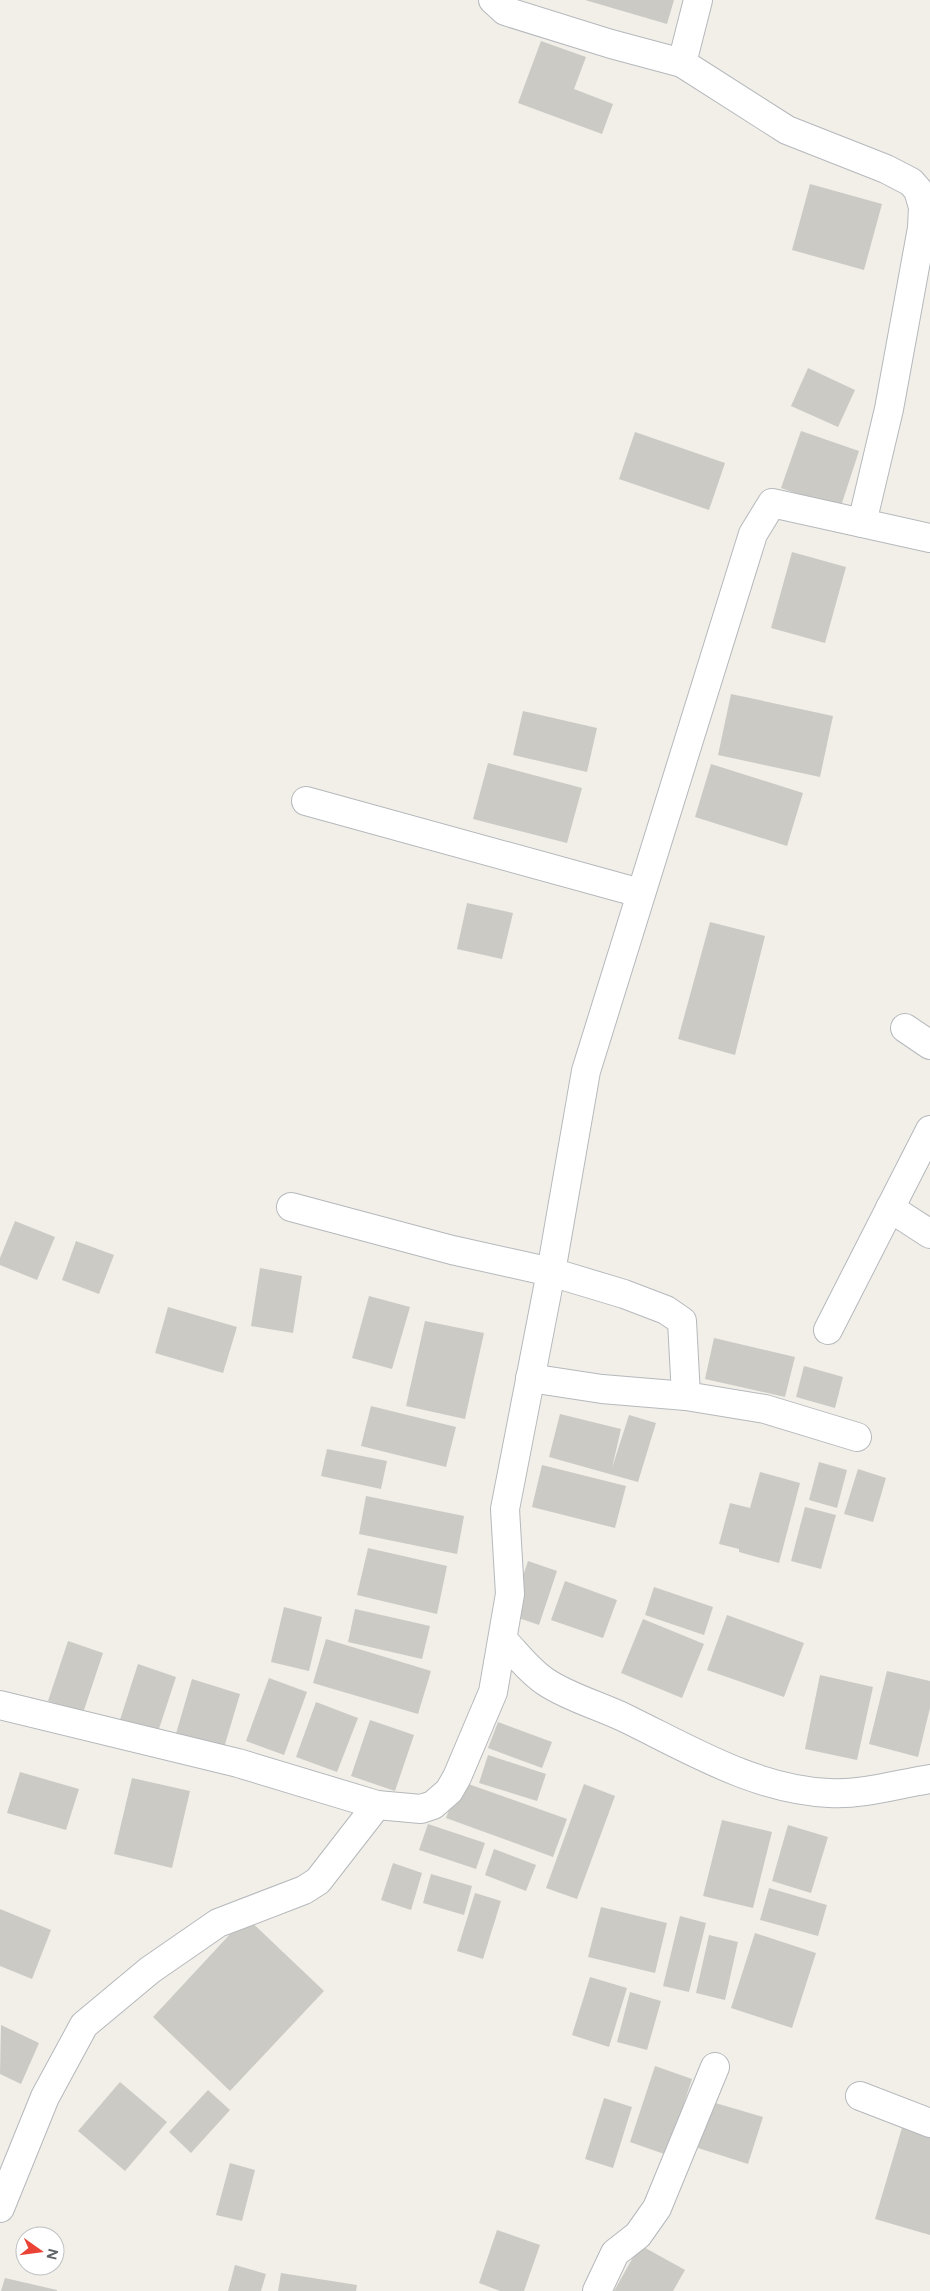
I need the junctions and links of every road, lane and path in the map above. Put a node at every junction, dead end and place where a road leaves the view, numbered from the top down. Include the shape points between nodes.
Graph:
1 (493, 0) edge
2 (698, 0) edge
3 (682, 63) junction
4 (862, 523) junction
5 (930, 538) edge
6 (306, 801) dead end
7 (640, 893) junction
8 (905, 1028) dead end
9 (930, 1045) edge
10 (930, 1130) edge
11 (291, 1207) dead end
12 (890, 1208) junction
13 (930, 1234) edge
14 (551, 1272) junction
15 (828, 1330) dead end
16 (530, 1378) junction
17 (686, 1396) junction
18 (857, 1437) dead end
19 (503, 1640) junction
20 (0, 1705) edge
21 (930, 1779) edge
22 (377, 1805) junction
23 (716, 2067) dead end
24 (860, 2096) dead end
25 (930, 2123) edge
26 (0, 2208) edge
27 (597, 2291) edge

1 - 3 street via 505,11
2 - 3 street
3 - 4 street via 786,130 886,169 911,182 918,190 923,206 922,228 889,409
4 - 5 street
4 - 7 street via 772,503 753,534
6 - 7 street
7 - 14 street via 586,1071
8 - 9 street
10 - 12 street
11 - 14 street via 452,1250
12 - 13 street
12 - 15 street
14 - 16 street
14 - 17 street via 624,1294 666,1310 682,1321
16 - 17 street via 602,1389
16 - 19 street via 505,1509 510,1594
17 - 18 street via 765,1408
19 - 21 street via 545,1682 742,1773 779,1785 829,1793 871,1791
19 - 22 street via 493,1692 449,1791 433,1805 421,1810
20 - 22 street via 238,1763
22 - 26 street via 318,1881 304,1890 218,1923 150,1970 84,2025 45,2097
23 - 27 street via 657,2208 638,2235 615,2253
24 - 25 street

